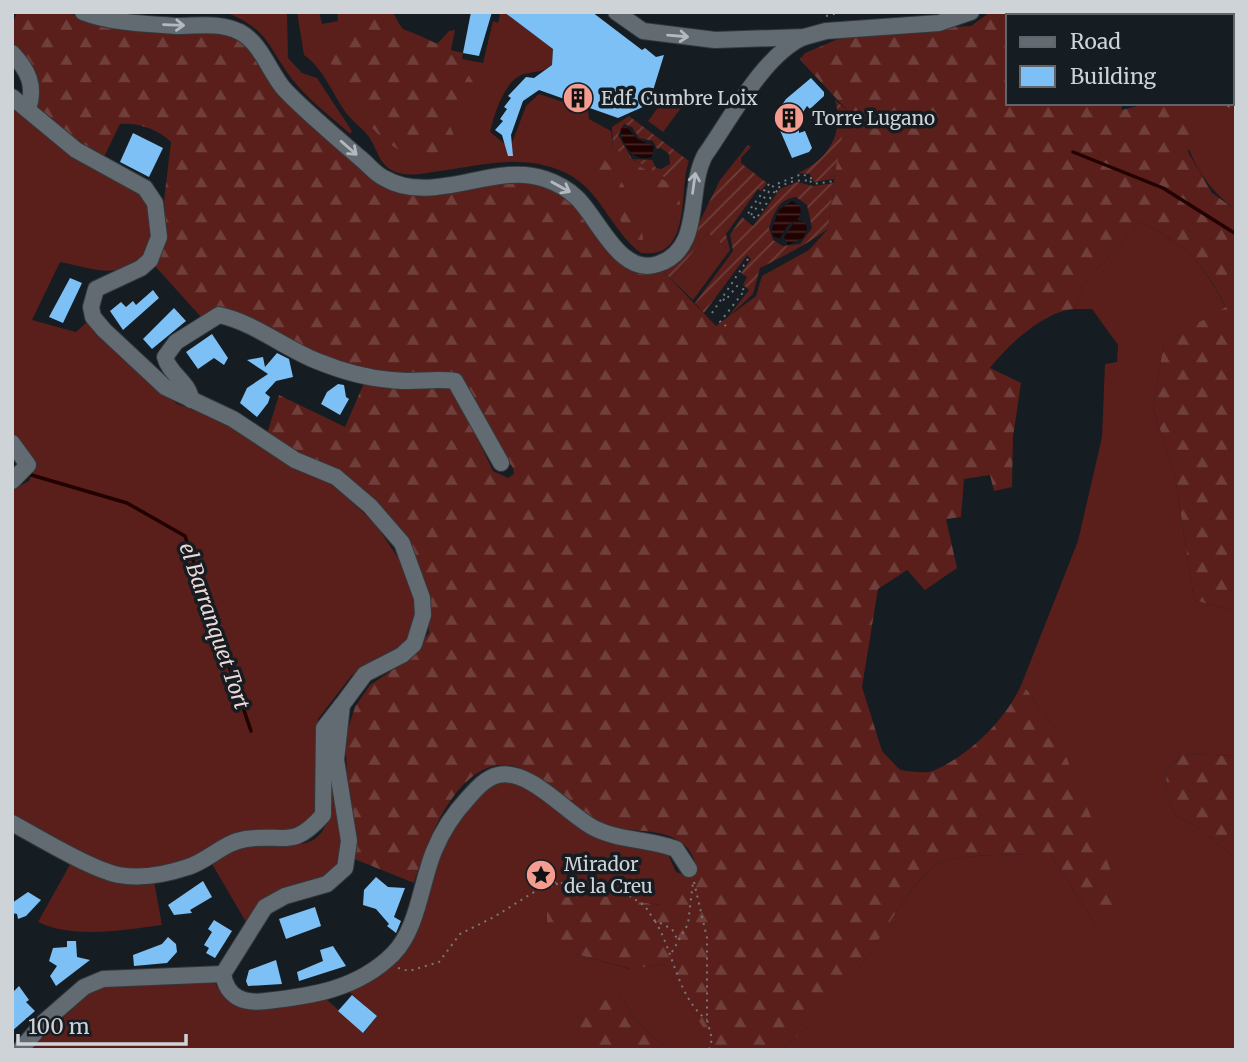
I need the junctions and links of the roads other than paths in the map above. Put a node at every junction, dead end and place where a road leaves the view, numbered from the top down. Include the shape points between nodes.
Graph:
1 (83, 12) edge
2 (616, 12) edge
3 (957, 14) edge
4 (804, 37) junction
5 (12, 53) edge
6 (12, 97) edge
7 (28, 109) junction
8 (191, 400) junction
9 (12, 443) edge
10 (501, 463) dead end
11 (20, 475) edge
12 (342, 705) junction
13 (12, 823) edge
14 (690, 869) dead end
15 (223, 974) junction
16 (20, 1050) edge

1 -> 4 street via 141,23 217,26 242,33 284,88 384,178 410,187 513,175 544,178 578,199 621,254 640,265 675,258 683,247 696,171 705,155 771,63
2 -> 4 street via 643,31 657,34 715,40
3 - 4 street via 939,23 827,31
5 - 7 street via 29,76 32,94
6 - 7 street
7 - 8 street via 76,150 145,188 155,203 159,237 150,260 96,289 91,307 98,324 165,387
8 - 10 street via 165,357 176,342 219,315 317,361 358,373 390,380 455,381
8 - 12 street via 233,419 295,460 336,477 370,506 402,543 422,598 420,630 402,655 365,674
9 - 11 street
12 - 13 street via 324,728 323,815 307,833 285,839 245,839 191,866 159,875 118,875
12 - 15 street via 336,760 349,841 345,868 327,884 265,907
14 - 15 street via 676,849 594,828 522,777 499,775 464,803 444,828 407,932 394,953 380,964 327,993 263,1002 234,997
15 - 16 street via 103,979 84,987

